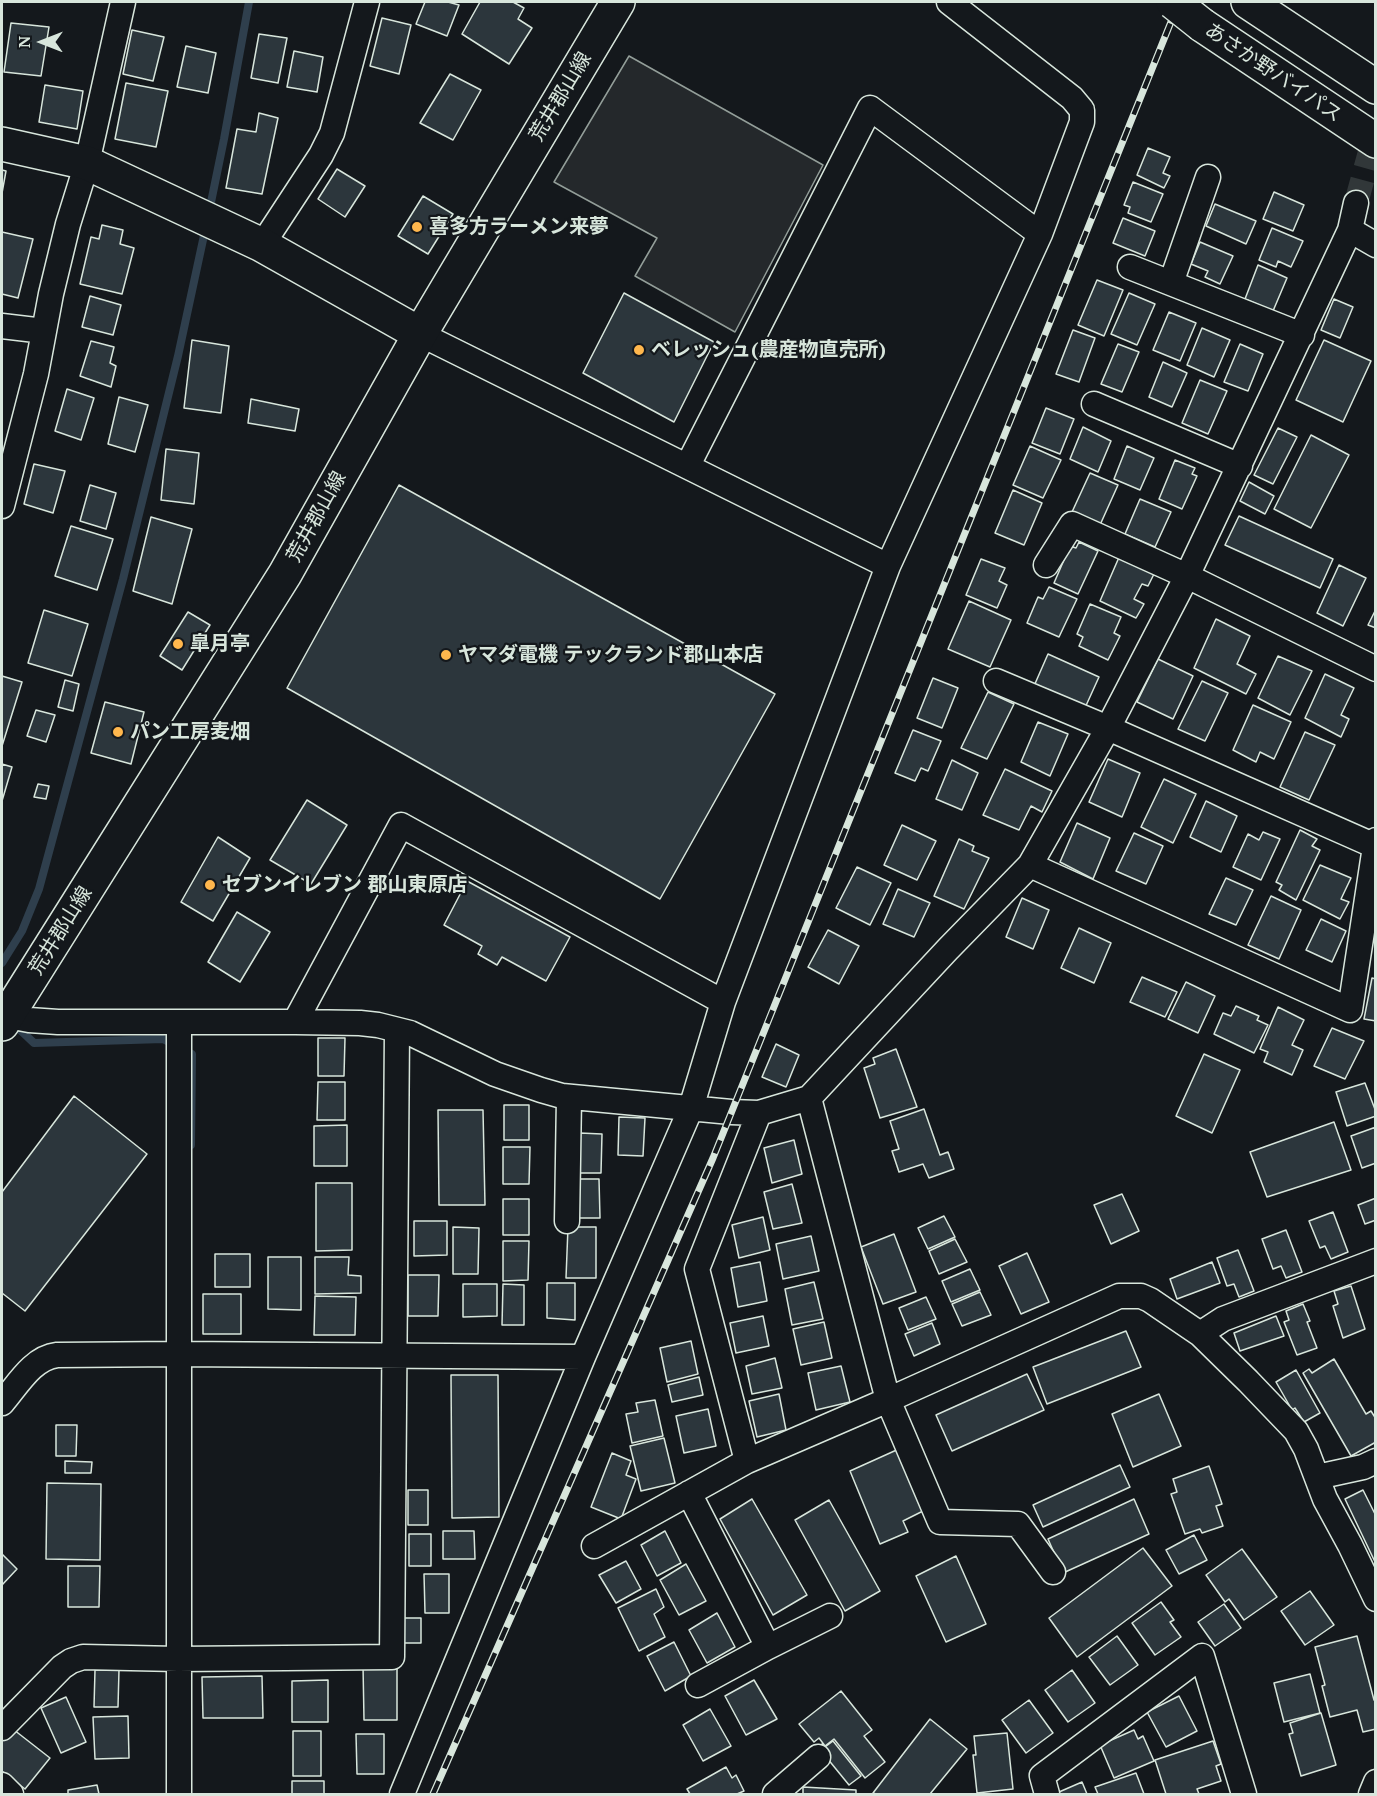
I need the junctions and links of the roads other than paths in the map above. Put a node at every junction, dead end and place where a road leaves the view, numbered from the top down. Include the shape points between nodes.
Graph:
1 (123, 2) edge
2 (367, 2) edge
3 (618, 2) edge
4 (949, 2) edge
5 (1173, 2) edge
6 (1248, 2) edge
7 (1376, 87) edge
8 (1376, 141) edge
9 (2, 144) edge
10 (87, 163) junction
11 (1208, 177) dead end
12 (1356, 203) tunnel mouth
13 (1350, 230) junction
14 (1040, 234) junction
15 (262, 245) junction
16 (1376, 245) edge
17 (1130, 267) dead end
18 (1171, 283) junction
19 (2, 326) edge
20 (44, 331) junction
21 (420, 334) junction
22 (1302, 335) junction
23 (1094, 404) dead end
24 (688, 465) junction
25 (1240, 466) junction
26 (2, 506) edge
27 (1046, 565) dead end
28 (888, 566) junction
29 (1187, 576) junction
30 (1376, 669) edge
31 (996, 681) dead end
32 (1108, 728) junction
33 (1375, 843) edge
34 (1030, 865) junction
35 (723, 1002) junction
36 (5, 1020) edge
37 (179, 1022) junction
38 (295, 1022) junction
39 (397, 1030) junction
40 (569, 1097) junction
41 (809, 1098) junction
42 (691, 1108) junction
43 (759, 1113) junction
44 (567, 1221) dead end
45 (1376, 1261) edge
46 (1200, 1334) junction
47 (178, 1354) junction
48 (395, 1355) junction
49 (583, 1357) junction
50 (888, 1400) junction
51 (2, 1403) edge
52 (747, 1461) junction
53 (1376, 1461) edge
54 (1317, 1477) junction
55 (689, 1493) junction
56 (594, 1546) dead end
57 (1053, 1572) dead end
58 (1376, 1599) edge
59 (830, 1616) dead end
60 (768, 1647) junction
61 (178, 1659) junction
62 (698, 1685) dead end
63 (2, 1728) edge
64 (818, 1757) dead end
65 (2, 1785) edge
66 (11, 1794) edge
67 (179, 1794) edge
68 (402, 1794) edge
69 (776, 1794) edge
70 (1047, 1794) edge
71 (1244, 1794) edge

1 - 10 street
2 - 15 street via 332,133
3 - 21 main road, 荒井郡山線
4 - 14 street via 1072,98 1082,110 1082,122
5 - 8 main road, あさか野バイパス, bridge
6 - 7 main road
9 - 10 main road
10 - 15 main road
10 - 20 street via 68,224
11 - 18 street
12 - 13 street
13 - 16 street
13 - 22 street
14 - 24 street via 870,108
14 - 28 street
15 - 21 main road
17 - 18 street
18 - 22 street
19 - 20 street
20 - 26 street
21 - 24 street
21 - 36 main road, 荒井郡山線 via 285,574
22 - 25 street
23 - 25 street
24 - 28 street
25 - 29 street
27 - 29 street via 1072,524
28 - 35 street
29 - 30 street
29 - 32 street
31 - 32 street
32 - 33 street
32 - 34 street
33 - 34 street via 1350,1010
34 - 41 street
35 - 38 street via 401,825
35 - 42 street
36 - 37 street
37 - 38 street
37 - 47 street
38 - 39 street via 360,1023
39 - 40 street via 495,1074
39 - 48 street
40 - 42 street
40 - 44 street
41 - 43 street
41 - 50 street
42 - 43 street
42 - 49 street
43 - 52 street via 697,1269
45 - 46 street via 1223,1319
46 - 50 street via 1150,1300 1119,1296
46 - 54 street via 1296,1431
47 - 48 street
47 - 51 street via 49,1356 35,1365
47 - 61 street
48 - 49 street
48 - 61 street via 392,1656
49 - 68 street
50 - 52 street
50 - 57 street via 940,1522 1018,1524
52 - 55 street
53 - 54 street
54 - 58 street
55 - 56 street
55 - 60 street
59 - 60 street
60 - 62 street
61 - 63 street via 84,1656 71,1661
61 - 67 street
64 - 69 street
65 - 66 street
70 - 71 street via 1042,1776 1202,1656

